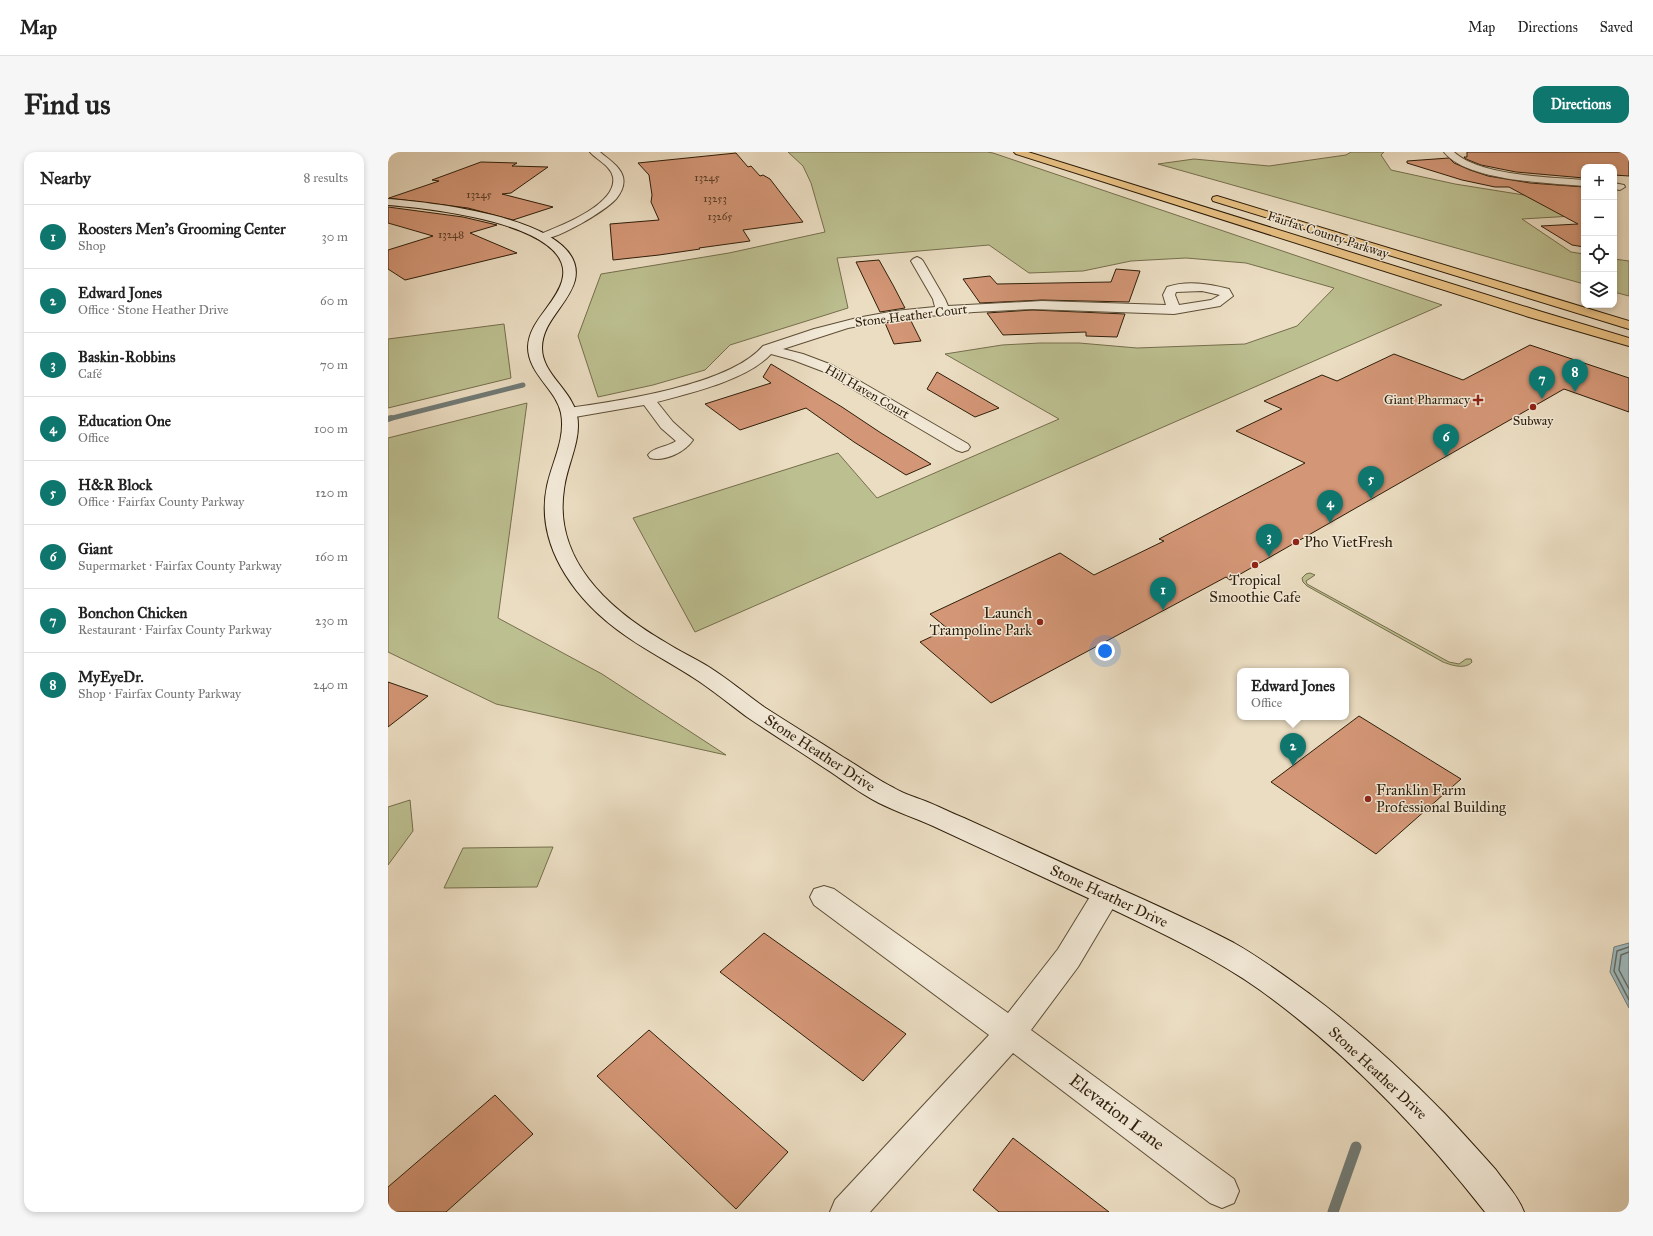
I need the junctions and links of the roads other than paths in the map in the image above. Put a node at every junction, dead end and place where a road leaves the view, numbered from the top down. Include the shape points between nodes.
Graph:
1 (595, 152) edge
2 (1018, 152) edge
3 (1449, 152) edge
4 (1581, 183) edge
5 (1205, 195) dead end
6 (388, 202) edge
7 (542, 237) junction
8 (917, 262) dead end
9 (1174, 310) dead end
10 (943, 311) junction
11 (1629, 325) edge
12 (1629, 342) edge
13 (768, 349) junction
14 (648, 400) junction
15 (569, 413) junction
16 (962, 447) dead end
17 (656, 455) dead end
18 (1106, 895) junction
19 (824, 897) dead end
20 (1011, 1033) junction
21 (1222, 1191) dead end
22 (847, 1212) edge
23 (1507, 1212) edge

1 - 7 street via 616,172 619,178 615,192 593,213
2 - 12 highway, Fairfax County Parkway
3 - 4 street via 1458,160 1492,172
5 - 11 highway, Fairfax County Parkway
6 - 7 street, Stone Heather Drive via 471,214 516,226
7 - 15 street, Stone Heather Drive via 562,252 570,270 569,282 541,325 535,348 545,375 560,393
8 - 10 street via 939,299
9 - 10 street, Stone Heather Court via 1033,305
10 - 13 street, Stone Heather Court via 847,324
13 - 14 street, Stone Heather Court via 753,363 738,371
13 - 16 street, Hill Haven Court via 827,368
14 - 15 street, Stone Heather Court
14 - 17 street via 667,425 685,440 678,447
15 - 18 street, Stone Heather Drive via 570,438 556,488 554,511 557,535 568,563 584,588 608,613 640,637 702,674 778,728 889,797
18 - 20 street via 1068,958
18 - 23 street, Stone Heather Drive via 1226,953 1270,981 1336,1032 1403,1093 1463,1157
19 - 20 street, Elevation Lane
20 - 21 street, Elevation Lane
20 - 22 street

